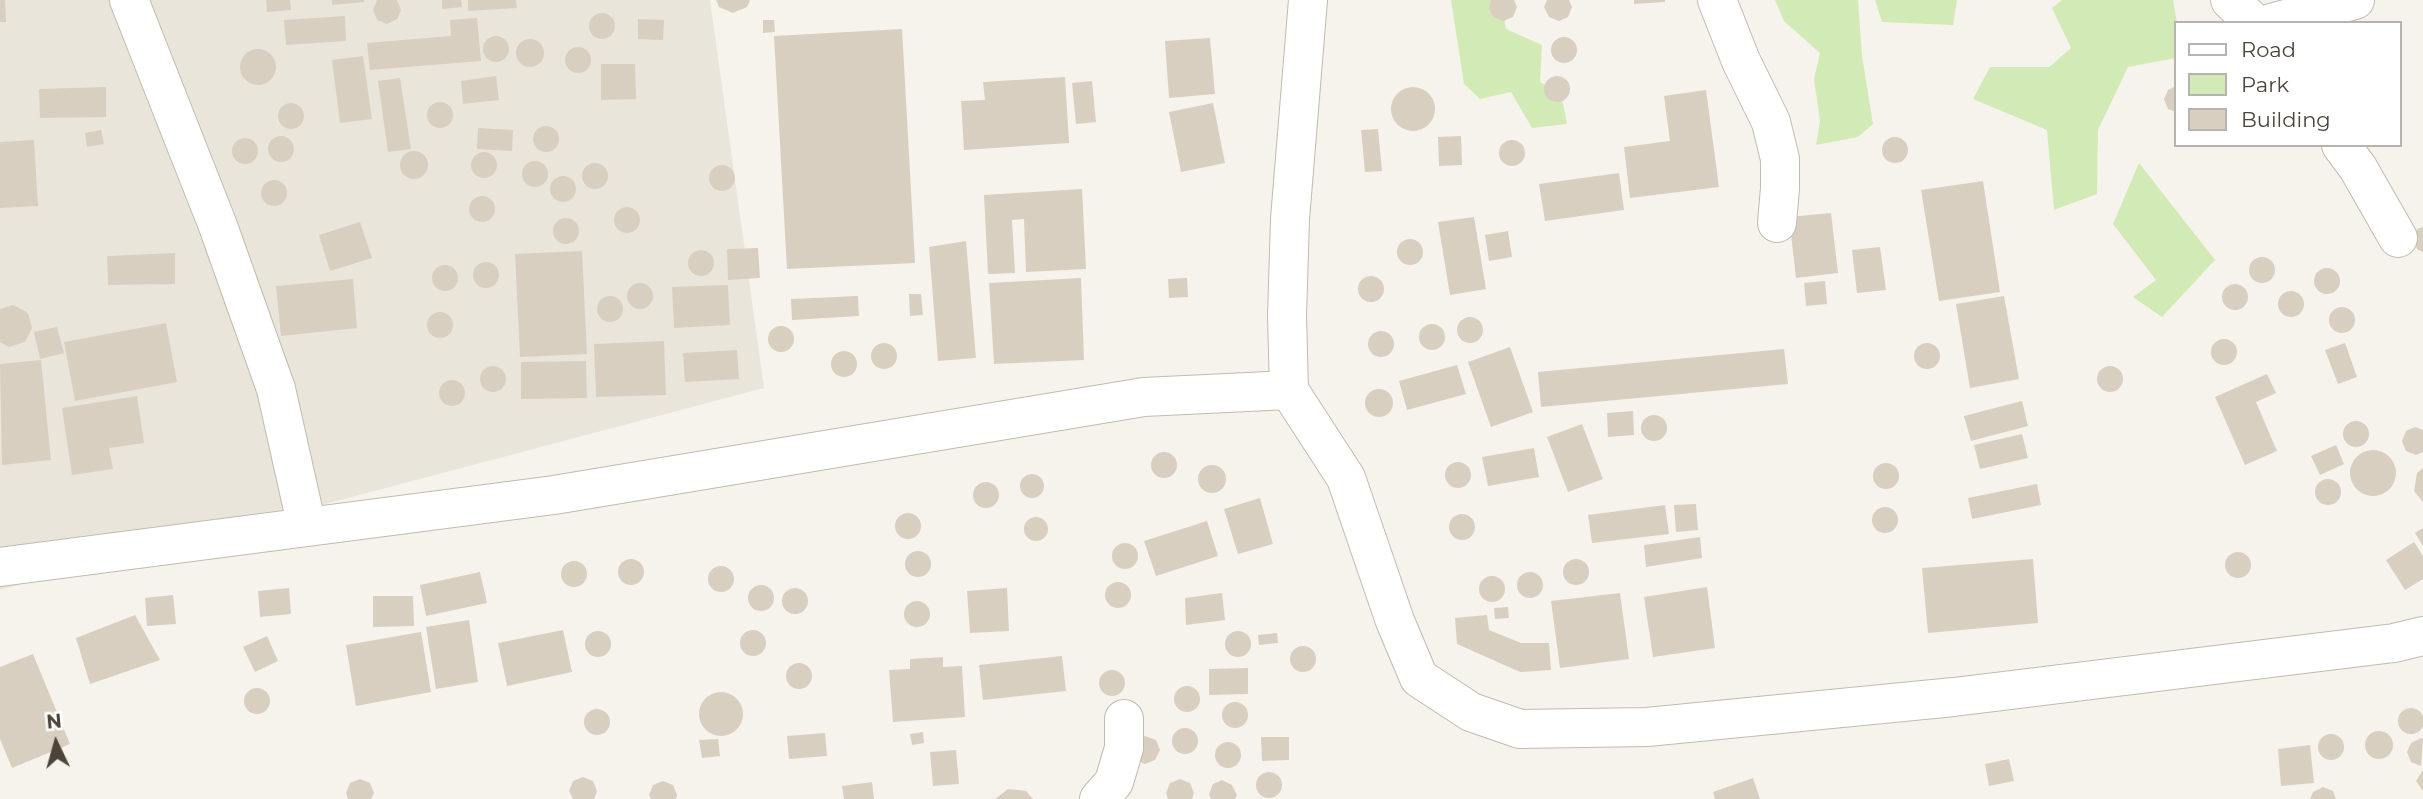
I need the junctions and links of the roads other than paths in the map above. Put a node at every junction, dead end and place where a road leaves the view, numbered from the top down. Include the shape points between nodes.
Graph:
1 (129, 0) edge
2 (1308, 0) edge
3 (1717, 0) edge
4 (2230, 0) edge
5 (2355, 0) edge
6 (2252, 21) edge
7 (2278, 21) edge
8 (2342, 147) edge
9 (1777, 223) dead end
10 (2398, 238) dead end
11 (1289, 390) junction
12 (307, 527) junction
13 (0, 567) edge
14 (2423, 636) edge
15 (1124, 719) dead end
16 (1098, 799) edge

1 - 12 street via 219,226 276,389
2 - 11 street via 1290,219
3 - 9 street via 1771,122 1780,159
4 - 6 street
5 - 7 street
8 - 10 street
11 - 12 street via 1144,397 554,495
11 - 14 street via 1346,478 1419,678 1471,712 1520,729 1647,727 1941,699
12 - 13 street
15 - 16 street via 1124,748 1114,782

